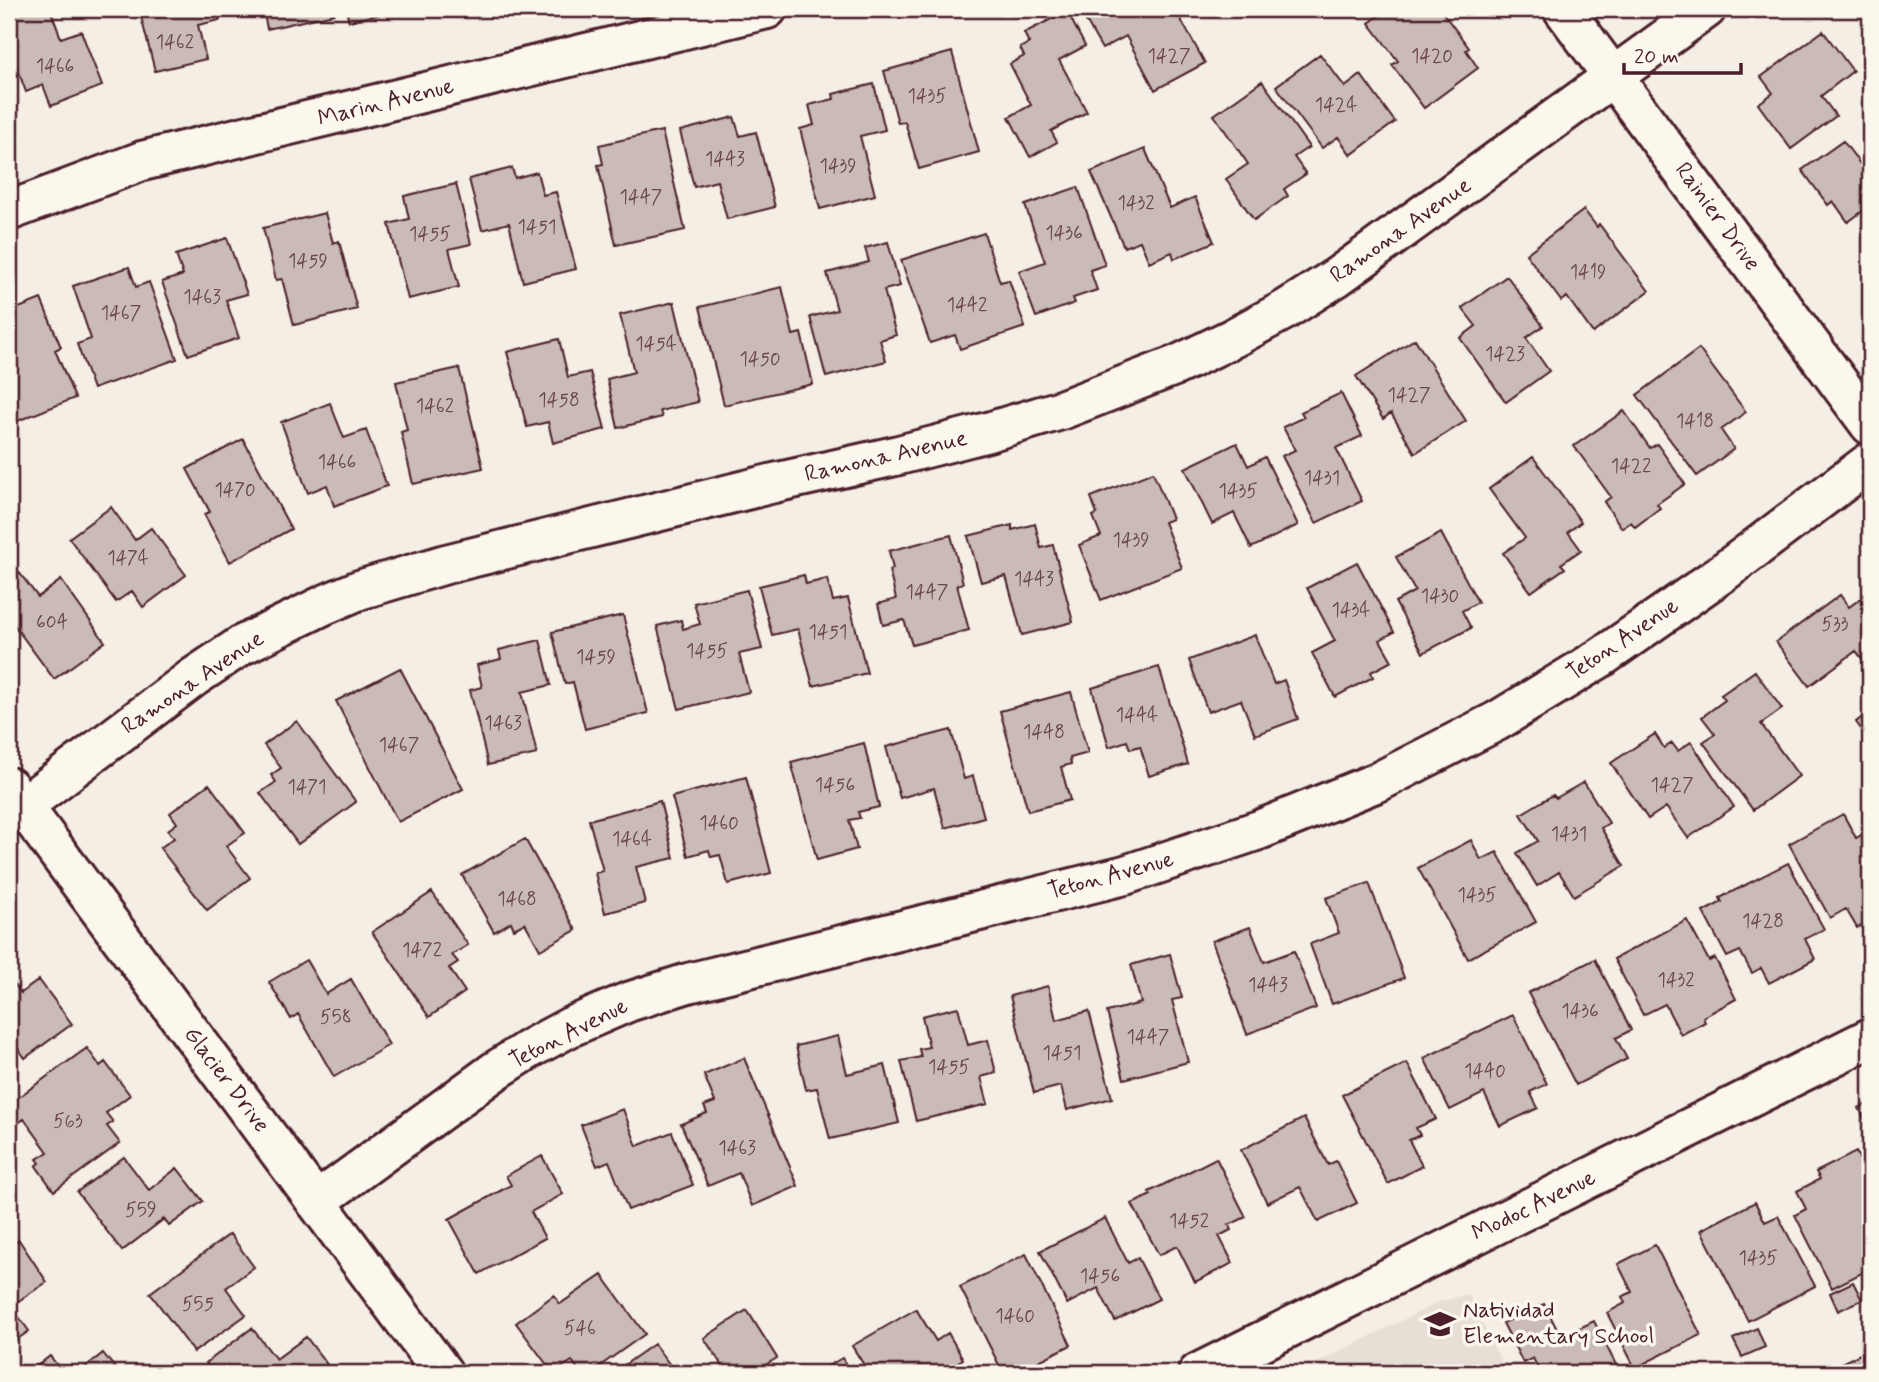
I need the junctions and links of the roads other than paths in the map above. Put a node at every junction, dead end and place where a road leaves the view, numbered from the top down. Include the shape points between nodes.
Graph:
1 (1563, 9) edge
2 (1706, 9) edge
3 (754, 10) edge
4 (1614, 76) junction
5 (9, 211) edge
6 (1870, 425) edge
7 (1870, 462) edge
8 (16, 796) edge
9 (1870, 1038) edge
10 (316, 1202) junction
11 (443, 1373) edge
12 (1198, 1373) edge

1 - 4 street, Rainier Drive
2 - 4 street, Ramona Avenue
3 - 5 street, Marin Avenue via 142,162
4 - 6 street, Rainier Drive
4 - 8 street, Ramona Avenue via 1337,277 1285,310 1177,365 1118,390 988,432 459,561 359,590 242,645
7 - 10 street, Teton Avenue via 1602,657 1497,721 1380,781 1259,830 1125,875 688,983 628,1002 570,1027 495,1071
8 - 10 street, Glacier Drive
9 - 12 street, Modoc Avenue
10 - 11 street, Glacier Drive

